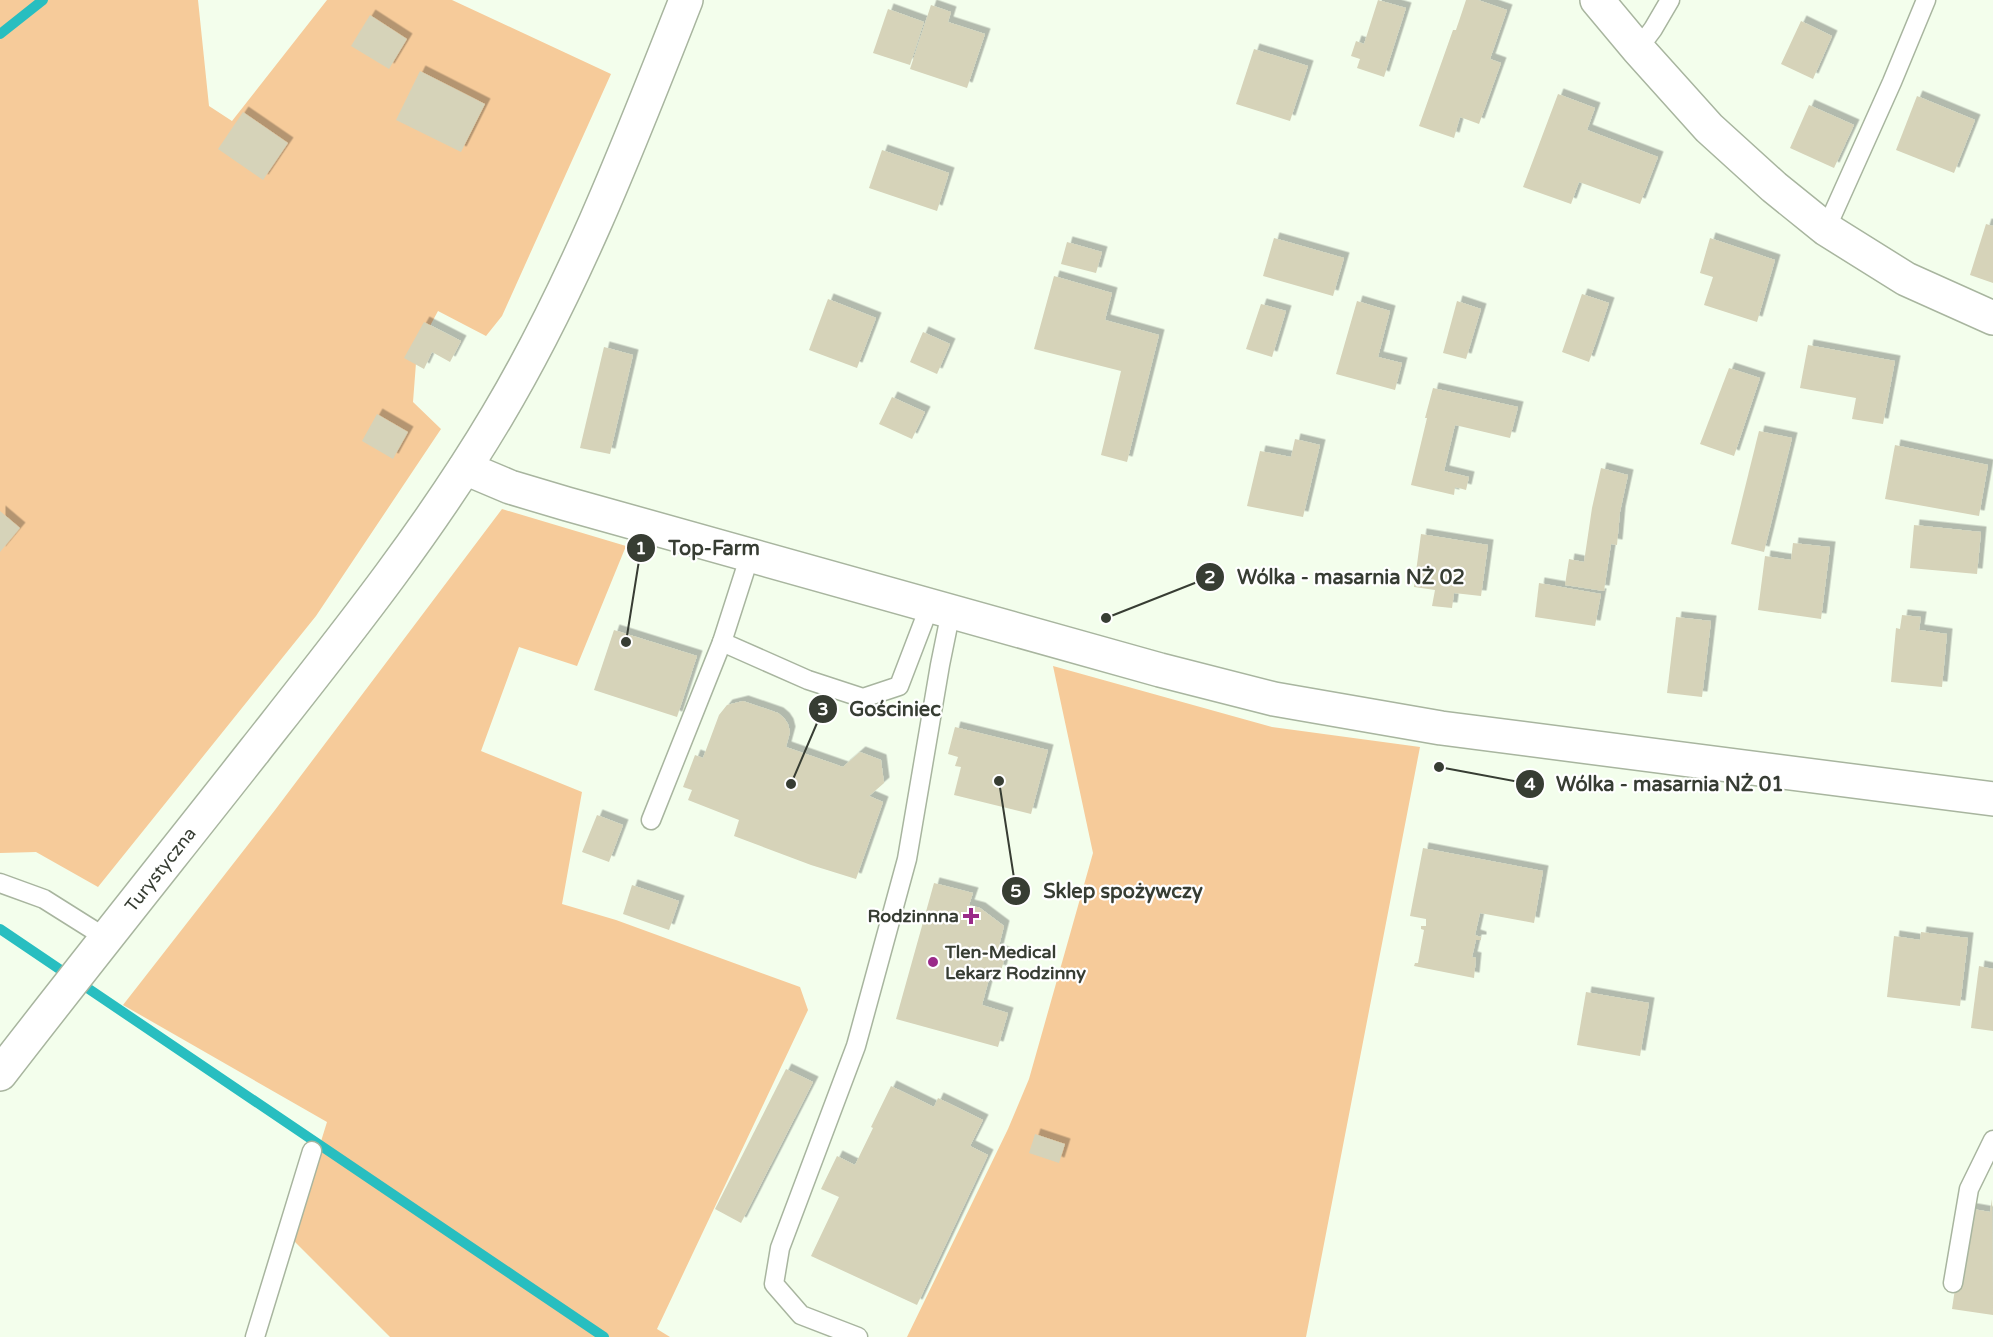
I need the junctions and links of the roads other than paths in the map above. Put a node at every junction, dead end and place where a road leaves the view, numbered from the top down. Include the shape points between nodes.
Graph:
1 (686, 0) edge
2 (1597, 0) edge
3 (1670, 0) edge
4 (1926, 0) edge
5 (1638, 49) junction
6 (1826, 230) junction
7 (1993, 318) edge
8 (465, 468) junction
9 (750, 555) junction
10 (941, 608) junction
11 (722, 642) junction
12 (1993, 799) edge
13 (651, 820) dead end
14 (0, 883) edge
15 (100, 946) junction
16 (0, 1074) edge
17 (1993, 1140) edge
18 (312, 1151) dead end
19 (1953, 1283) dead end
20 (255, 1337) edge
21 (858, 1337) edge

1 - 8 street, Turystyczna via 573,270 499,413
2 - 5 street
3 - 5 lane
4 - 6 lane
5 - 6 street via 1709,128
6 - 7 street via 1906,279
8 - 9 street via 555,501
8 - 15 street, Turystyczna via 322,666
9 - 10 street
9 - 11 lane
10 - 11 lane via 899,686 863,698 808,680
10 - 12 street via 1234,690 1323,709 1499,736
10 - 21 lane via 940,665 908,859 856,1046 780,1248 774,1284 801,1315
11 - 13 lane
14 - 15 lane via 44,899
15 - 16 street, Turystyczna
17 - 19 lane via 1969,1189
18 - 20 lane

